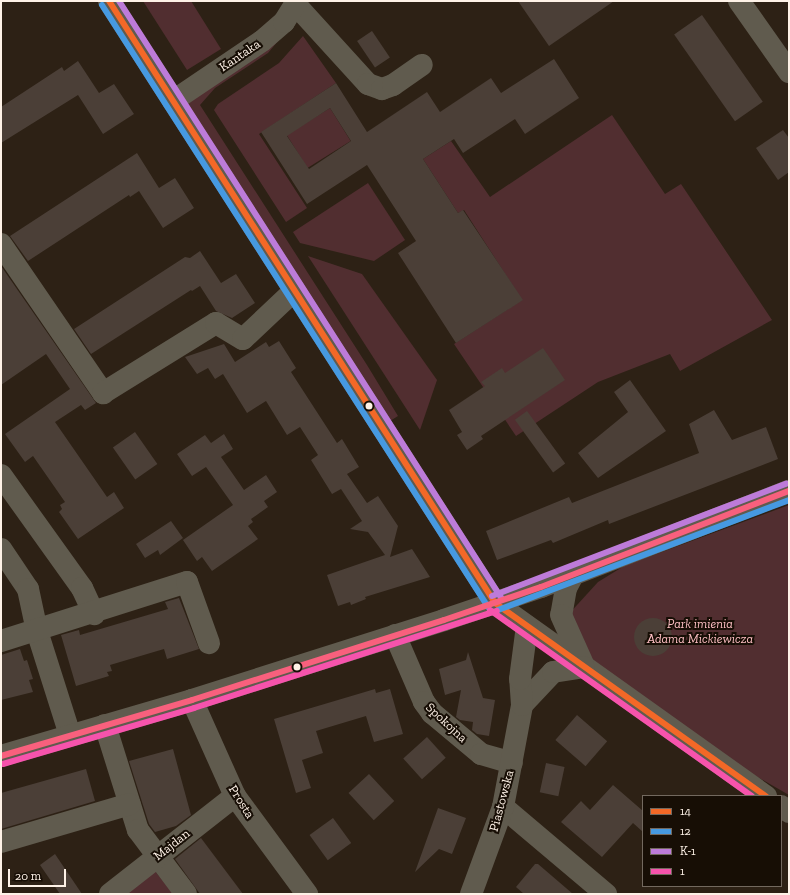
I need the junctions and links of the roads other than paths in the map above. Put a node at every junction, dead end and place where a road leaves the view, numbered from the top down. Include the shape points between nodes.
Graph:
1 (110, 1) edge
2 (739, 1) edge
3 (297, 3) edge
4 (422, 65) dead end
5 (789, 72) edge
6 (173, 101) junction
7 (1, 244) edge
8 (295, 290) junction
9 (1, 475) edge
10 (789, 491) edge
11 (1, 550) edge
12 (573, 574) junction
13 (495, 603) junction
14 (94, 614) junction
15 (527, 626) junction
16 (37, 631) junction
17 (395, 636) junction
18 (1, 641) edge
19 (209, 644) dead end
20 (584, 667) junction
21 (192, 700) junction
22 (522, 705) junction
23 (105, 725) junction
24 (70, 735) junction
25 (1, 756) edge
26 (512, 763) junction
27 (765, 795) edge
28 (234, 796) junction
29 (130, 804) junction
30 (503, 807) junction
31 (1, 842) edge
32 (157, 857) junction
33 (110, 894) edge
34 (186, 894) edge
35 (307, 894) edge
36 (471, 894) edge
37 (606, 894) edge

1 - 6 street
2 - 5 street
3 - 4 street via 368,84 382,89 394,86
3 - 6 street, Kantaka via 284,22 262,40
6 - 8 street
7 - 8 street via 103,393 216,323 243,339
8 - 13 street
9 - 14 street via 82,588
10 - 12 street
11 - 16 street via 28,589
12 - 13 street
12 - 20 street via 563,598 561,615 568,637
13 - 15 street
13 - 17 street
14 - 16 street
14 - 19 street via 187,582
15 - 20 street
15 - 22 street, Piastowska via 520,680
16 - 18 street
16 - 24 street
17 - 21 street
17 - 26 street, Spokojna via 424,702 432,713 481,754
20 - 22 street via 553,672
20 - 27 street
21 - 23 street
21 - 28 street, Prosta
22 - 26 street, Piastowska
23 - 24 street
23 - 29 street
24 - 25 street
26 - 30 street, Piastowska
28 - 32 street, Majdan
28 - 35 street, Prosta
29 - 31 street
29 - 32 street via 138,830
30 - 36 street, Piastowska
30 - 37 street
32 - 33 street, Majdan
32 - 34 street

